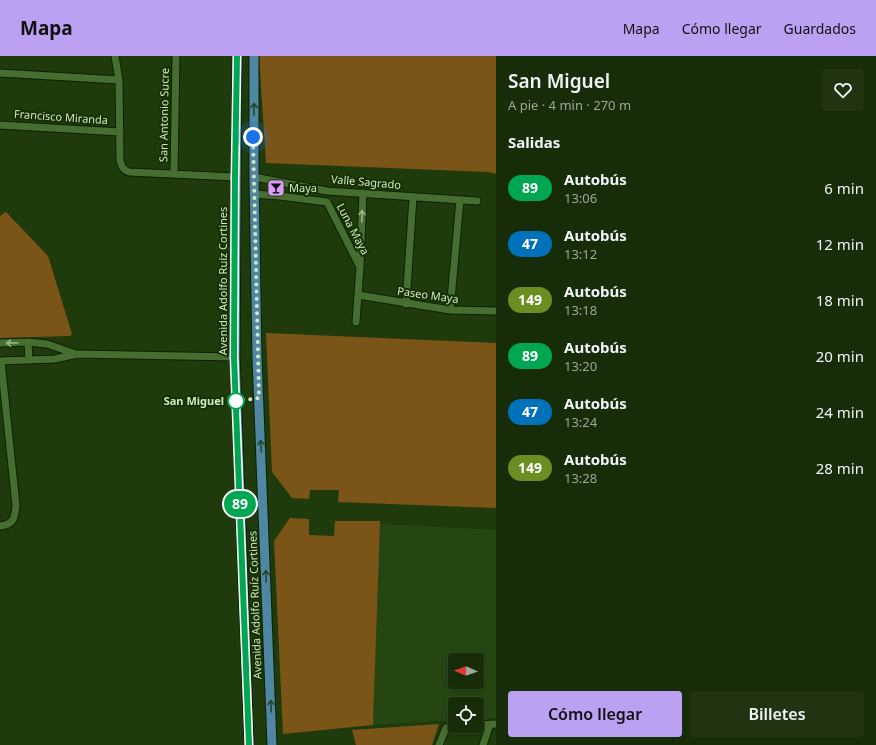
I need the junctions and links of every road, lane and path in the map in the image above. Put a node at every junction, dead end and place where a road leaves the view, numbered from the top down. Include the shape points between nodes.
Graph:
1 (115, 56) edge
2 (176, 56) edge
3 (237, 56) edge
4 (254, 56) edge
5 (0, 73) edge
6 (119, 80) junction
7 (0, 125) edge
8 (120, 132) junction
9 (174, 174) junction
10 (254, 176) junction
11 (235, 177) junction
12 (327, 190) junction
13 (363, 193) junction
14 (254, 194) junction
15 (413, 198) junction
16 (460, 200) junction
17 (477, 201) dead end
18 (326, 202) junction
19 (360, 267) junction
20 (358, 295) junction
21 (406, 304) junction
22 (450, 310) junction
23 (496, 311) edge
24 (356, 322) dead end
25 (28, 342) junction
26 (0, 344) edge
27 (77, 354) junction
28 (234, 357) junction
29 (29, 360) junction
30 (0, 361) edge
31 (0, 526) edge
32 (493, 724) edge
33 (448, 728) edge
34 (249, 745) edge
35 (272, 745) edge
36 (439, 745) edge
37 (483, 745) edge

1 - 6 street
2 - 9 street, San Antonio Sucre
3 - 11 main road, Avenida Adolfo Ruíz Cortines
10 -> 4 main road, Avenida Adolfo Ruíz Cortines
5 - 6 street
6 - 8 street
7 - 8 street, Francisco Miranda
8 - 9 street via 120,161 124,170
9 - 11 street
10 - 12 street, Valle Sagrado
10 - 14 main road, Avenida Adolfo Ruíz Cortines
11 - 28 main road, Avenida Adolfo Ruíz Cortines
12 - 13 street, Valle Sagrado
12 - 18 street
13 - 15 street, Valle Sagrado
19 -> 13 street, Luna Maya
14 - 18 street, Luna Maya
35 -> 14 main road, Avenida Adolfo Ruíz Cortines via 257,358
15 - 16 street, Valle Sagrado
15 - 21 street
16 - 17 street, Valle Sagrado
16 - 22 street
18 - 19 street, Luna Maya
19 - 20 street, Luna Maya
20 - 21 street, Paseo Maya
20 - 24 street, Luna Maya
21 - 22 street, Paseo Maya
22 - 23 street, Paseo Maya
25 -> 26 street
25 - 27 street via 47,344
25 - 29 street
27 - 28 street
27 - 29 street via 55,359
28 - 34 main road, Avenida Adolfo Ruíz Cortines
29 - 30 street
30 - 31 street via 16,505 12,522
32 - 37 street
33 - 36 street

